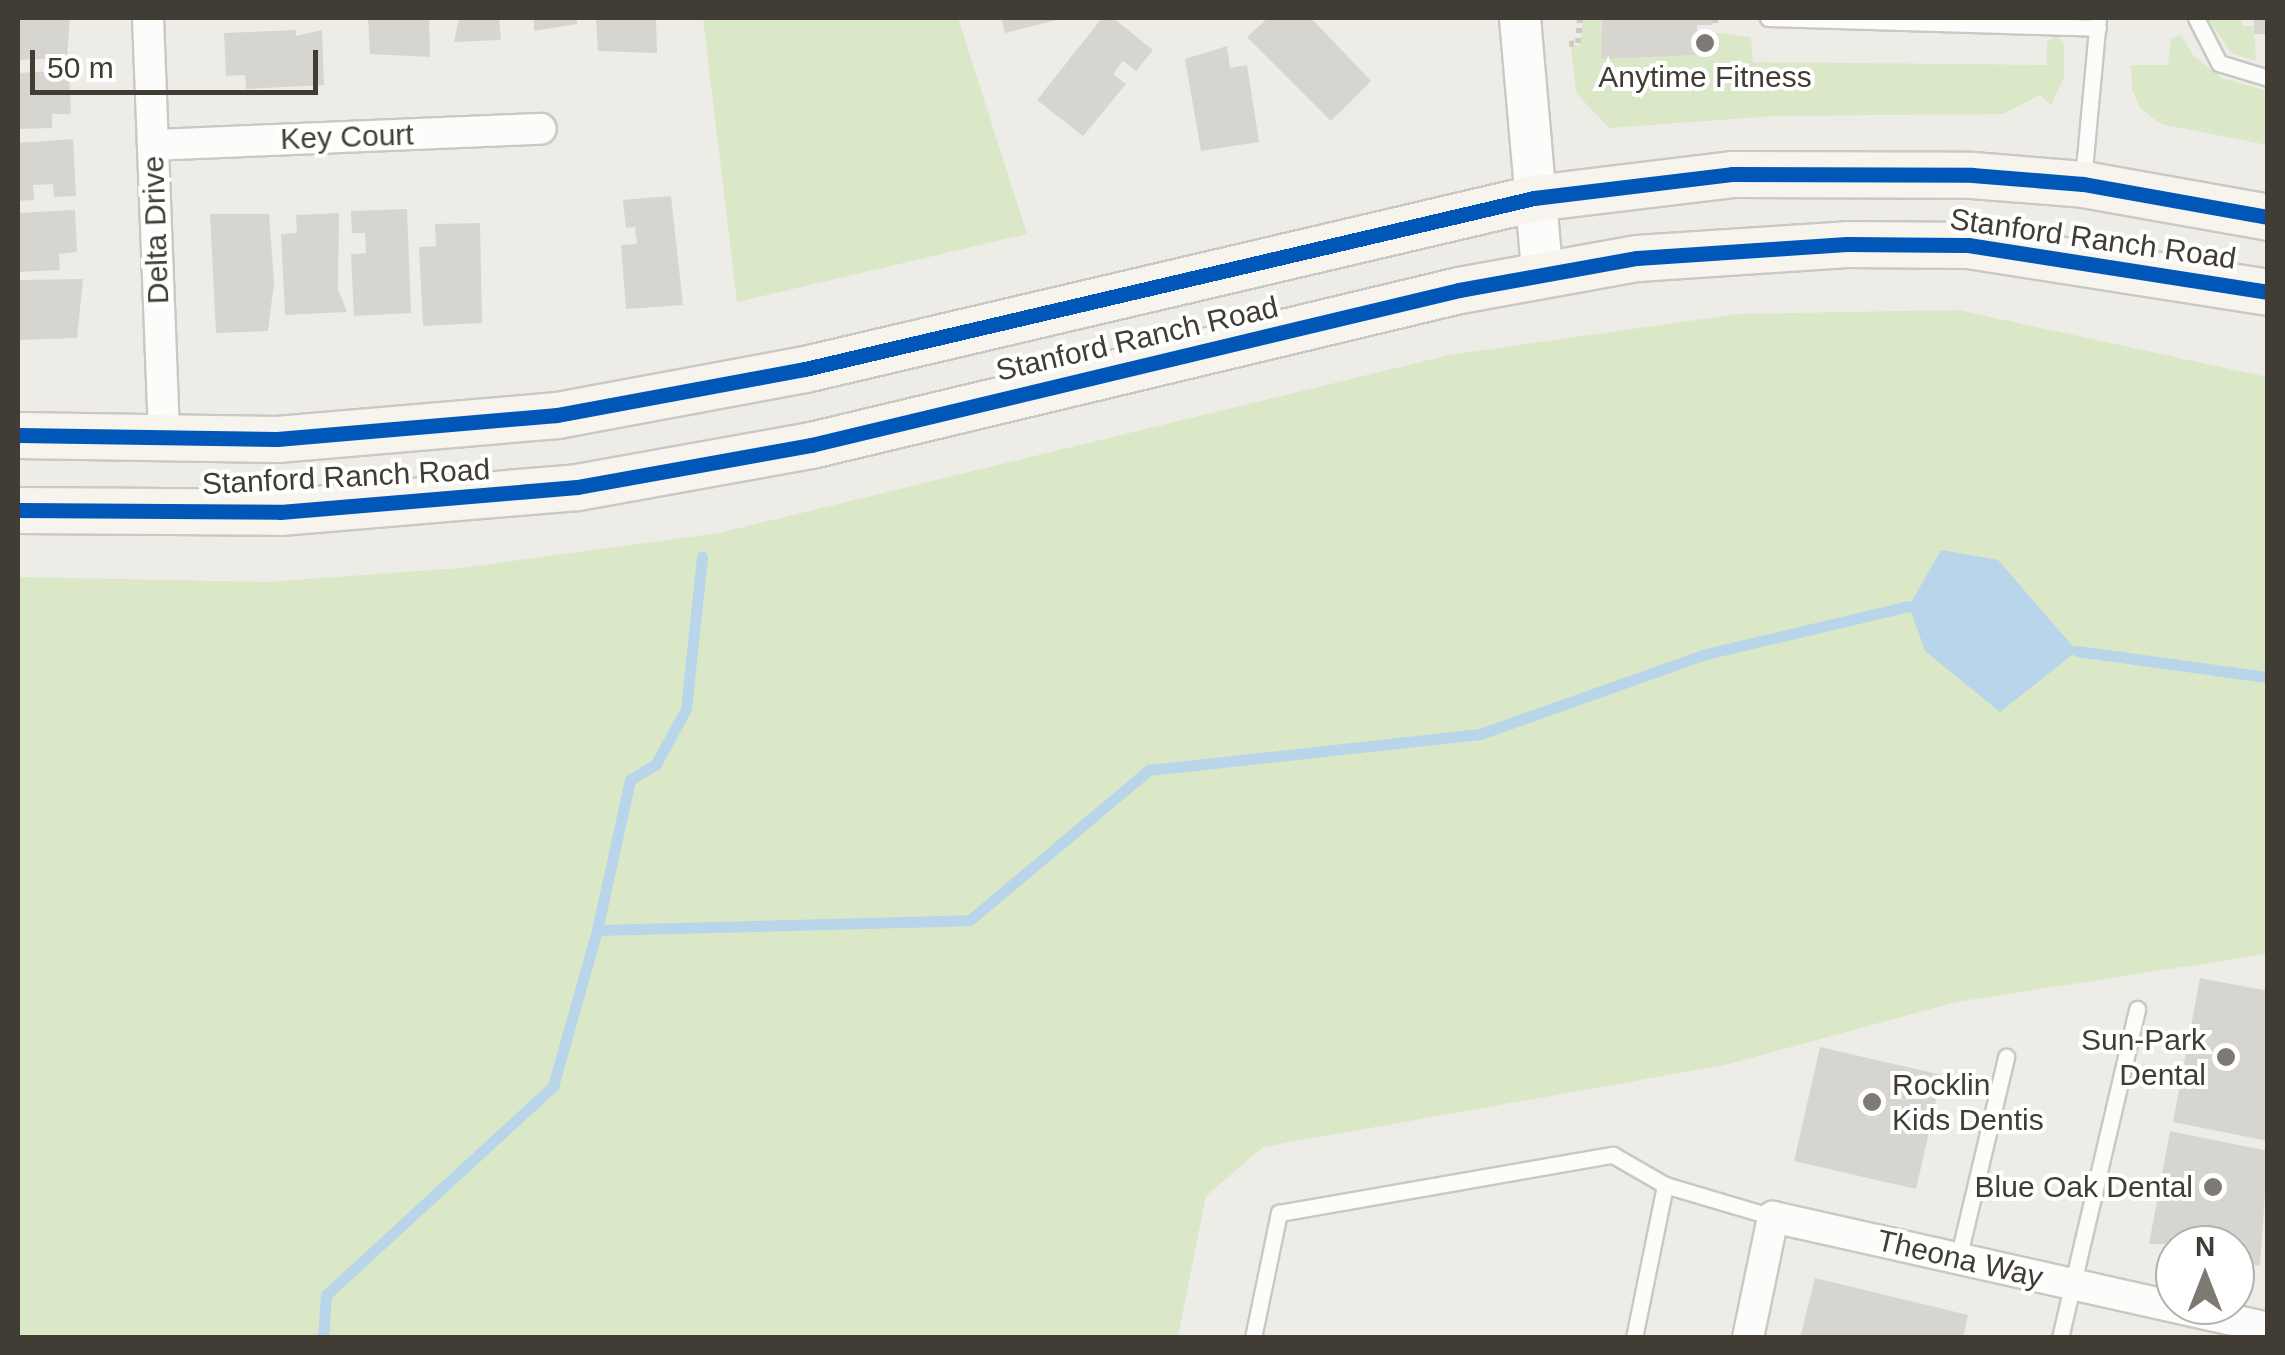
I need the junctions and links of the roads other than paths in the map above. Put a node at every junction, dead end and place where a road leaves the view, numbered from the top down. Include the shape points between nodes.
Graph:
1 (148, 18) edge
2 (1520, 18) edge
3 (1768, 18) edge
4 (2196, 18) edge
5 (2098, 23) edge
6 (2268, 78) edge
7 (542, 129) dead end
8 (153, 146) junction
9 (2083, 184) junction
10 (1534, 198) junction
11 (2268, 217) edge
12 (1542, 272) junction
13 (2268, 292) edge
14 (18, 436) edge
15 (164, 442) junction
16 (18, 510) edge
17 (2137, 1009) dead end
18 (2006, 1057) dead end
19 (1665, 1185) junction
20 (1774, 1217) junction
21 (1958, 1258) junction
22 (2073, 1285) junction
23 (2268, 1328) edge
24 (1253, 1338) edge
25 (1634, 1338) edge
26 (1748, 1338) edge
27 (2060, 1338) edge

1 - 8 street, Delta Drive
2 - 10 street
3 - 5 lane
4 - 6 lane via 2219,63
5 - 9 lane
7 - 8 street, Key Court
8 - 15 street, Delta Drive
9 - 10 main road, Stanford Ranch Road via 1903,172 1752,174
9 - 11 main road, Stanford Ranch Road
10 - 12 street
10 - 15 main road, Stanford Ranch Road via 676,396 392,432
12 - 13 main road, Stanford Ranch Road via 1740,248 1968,246
12 - 16 main road, Stanford Ranch Road via 811,445 616,481 479,499 280,512
14 - 15 main road, Stanford Ranch Road
17 - 22 lane
18 - 21 lane
19 - 20 lane
19 - 24 lane via 1613,1156 1279,1213
19 - 25 lane
20 - 21 street, Theona Way
20 - 26 street
21 - 22 street, Theona Way
22 - 23 street, Theona Way
22 - 27 lane

